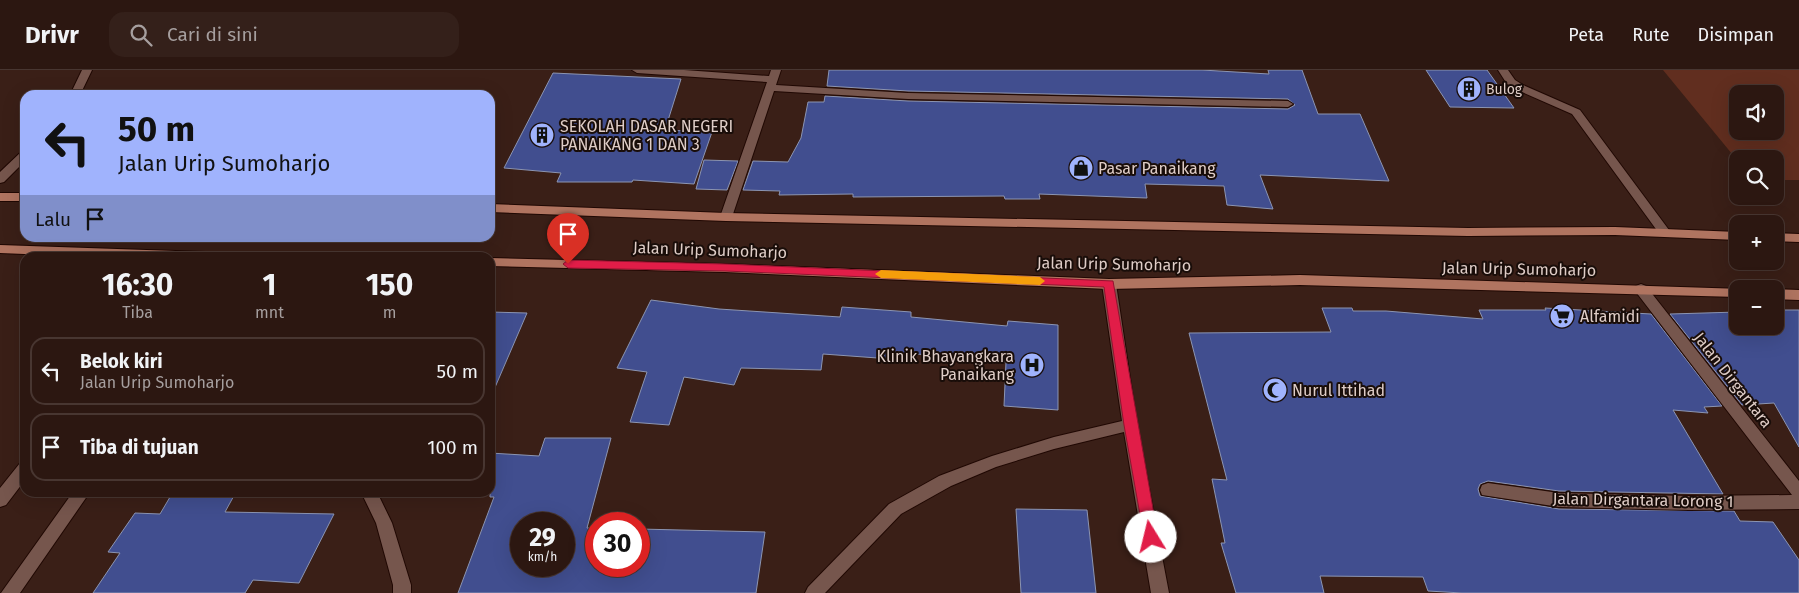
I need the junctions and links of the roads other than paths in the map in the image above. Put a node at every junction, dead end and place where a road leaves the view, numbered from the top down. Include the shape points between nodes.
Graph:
1 (87, 70) edge
2 (637, 70) edge
3 (1503, 70) edge
4 (773, 79) edge
5 (77, 90) edge
6 (1288, 104) dead end
7 (20, 159) edge
8 (0, 179) edge
9 (0, 197) edge
10 (20, 198) edge
11 (495, 208) edge
12 (726, 217) junction
13 (1665, 233) junction
14 (1729, 236) edge
15 (1784, 237) edge
16 (1799, 238) edge
17 (0, 248) edge
18 (96, 252) edge
19 (495, 262) edge
20 (1109, 284) junction
21 (1642, 289) junction
22 (1729, 292) edge
23 (1784, 294) edge
24 (1799, 295) edge
25 (1130, 425) junction
26 (20, 474) edge
27 (1488, 490) dead end
28 (1799, 493) edge
29 (78, 497) edge
30 (371, 497) edge
31 (0, 500) edge
32 (1799, 502) edge
33 (10, 593) edge
34 (402, 593) edge
35 (814, 593) edge
36 (1160, 593) edge

1 - 5 street
2 - 4 street
3 - 13 street via 1519,87 1576,112
4 - 6 street via 908,96
4 - 12 street
7 - 8 street
9 - 10 highway
11 - 12 highway, Jalan Urip Sumoharjo
12 - 13 highway, Jalan Urip Sumoharjo
13 - 14 highway, Jalan Urip Sumoharjo
15 - 16 highway
17 - 18 highway
19 - 20 highway, Jalan Urip Sumoharjo
20 - 21 highway, Jalan Urip Sumoharjo via 1300,280
20 - 25 street
21 - 22 highway, Jalan Urip Sumoharjo
21 - 28 street, Jalan Dirgantara
23 - 24 highway
25 - 35 street via 1054,443 945,481 895,509
25 - 36 street
26 - 31 street
27 - 32 street, Jalan Dirgantara Lorong 1 via 1559,500
29 - 33 street
30 - 34 street via 384,523

